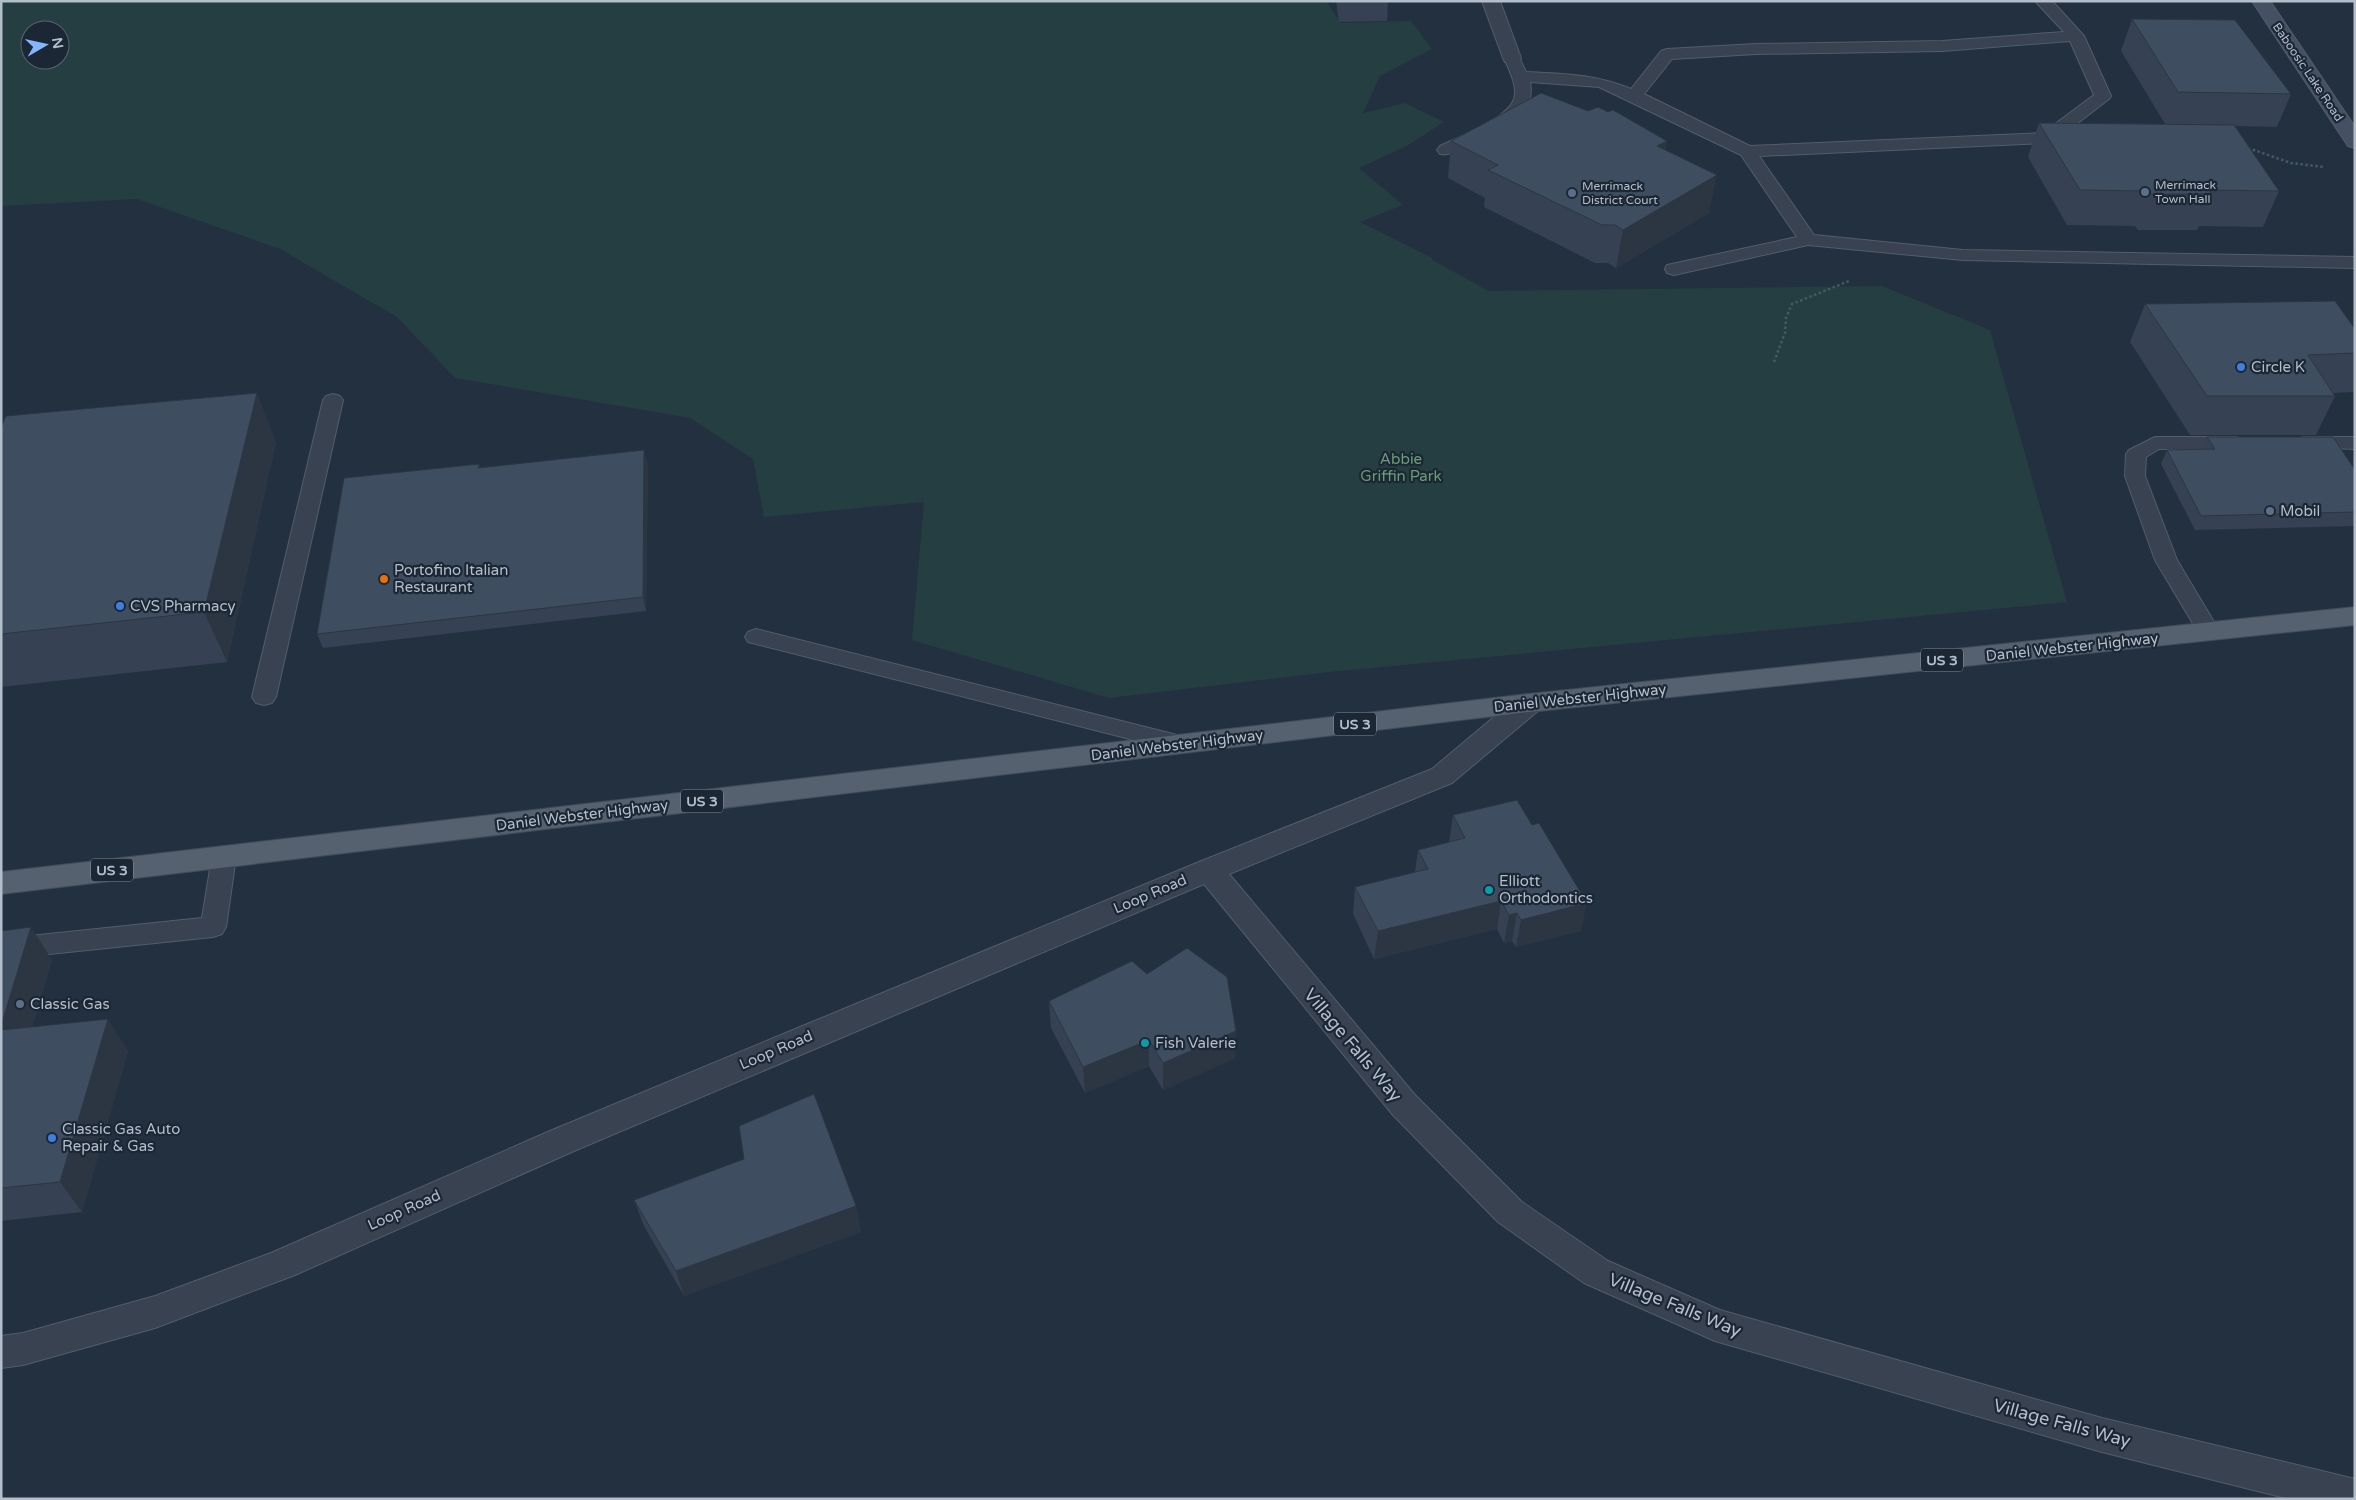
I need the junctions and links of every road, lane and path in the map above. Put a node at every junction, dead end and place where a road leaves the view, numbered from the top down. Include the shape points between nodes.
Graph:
1 (1491, 1) edge
2 (2043, 1) edge
3 (2261, 1) edge
4 (2076, 36) junction
5 (1512, 58) joint
6 (1520, 77) junction
7 (1634, 96) junction
8 (2355, 142) edge
9 (2244, 146) edge
10 (1446, 150) dead end
11 (1747, 150) junction
12 (2324, 167) dead end
13 (1808, 240) junction
14 (2355, 263) edge
15 (1674, 268) dead end
16 (1857, 280) dead end
17 (1774, 362) dead end
18 (333, 400) dead end
19 (2255, 443) edge
20 (2285, 443) edge
21 (2355, 443) edge
22 (2355, 616) edge
23 (2209, 632) junction
24 (756, 637) dead end
25 (264, 697) dead end
26 (1529, 703) junction
27 (1181, 744) junction
28 (224, 857) junction
29 (1209, 870) junction
30 (1, 883) edge
31 (1, 949) edge
32 (1, 1352) edge
33 (2355, 1497) edge

1 - 5 street
2 - 4 lane
3 - 8 street, Baboosic Lake Road
4 - 7 lane via 1942,46 1666,54
4 - 11 lane via 2103,96 2047,138
5 - 6 lane
6 - 7 lane via 1602,83
6 - 10 lane via 1524,90 1522,101 1512,115
7 - 11 lane
9 - 12 path via 2291,164
11 - 13 lane
13 - 14 lane via 1963,254
13 - 15 lane
16 - 17 path via 1792,304
18 - 25 lane
19 - 23 lane via 2155,443 2136,454 2135,476 2166,560
20 - 21 lane
22 - 23 main road, Daniel Webster Highway / US 3
23 - 26 main road, Daniel Webster Highway / US 3
24 - 27 lane
26 - 27 main road, Daniel Webster Highway / US 3
26 - 29 street, Loop Road via 1442,776
27 - 28 main road, Daniel Webster Highway / US 3
28 - 30 main road, Daniel Webster Highway / US 3
28 - 31 lane via 213,926
29 - 32 street, Loop Road via 571,1137 283,1264 155,1312 23,1350
29 - 33 street, Village Falls Way via 1404,1105 1510,1212 1596,1272 1715,1325 2102,1435

